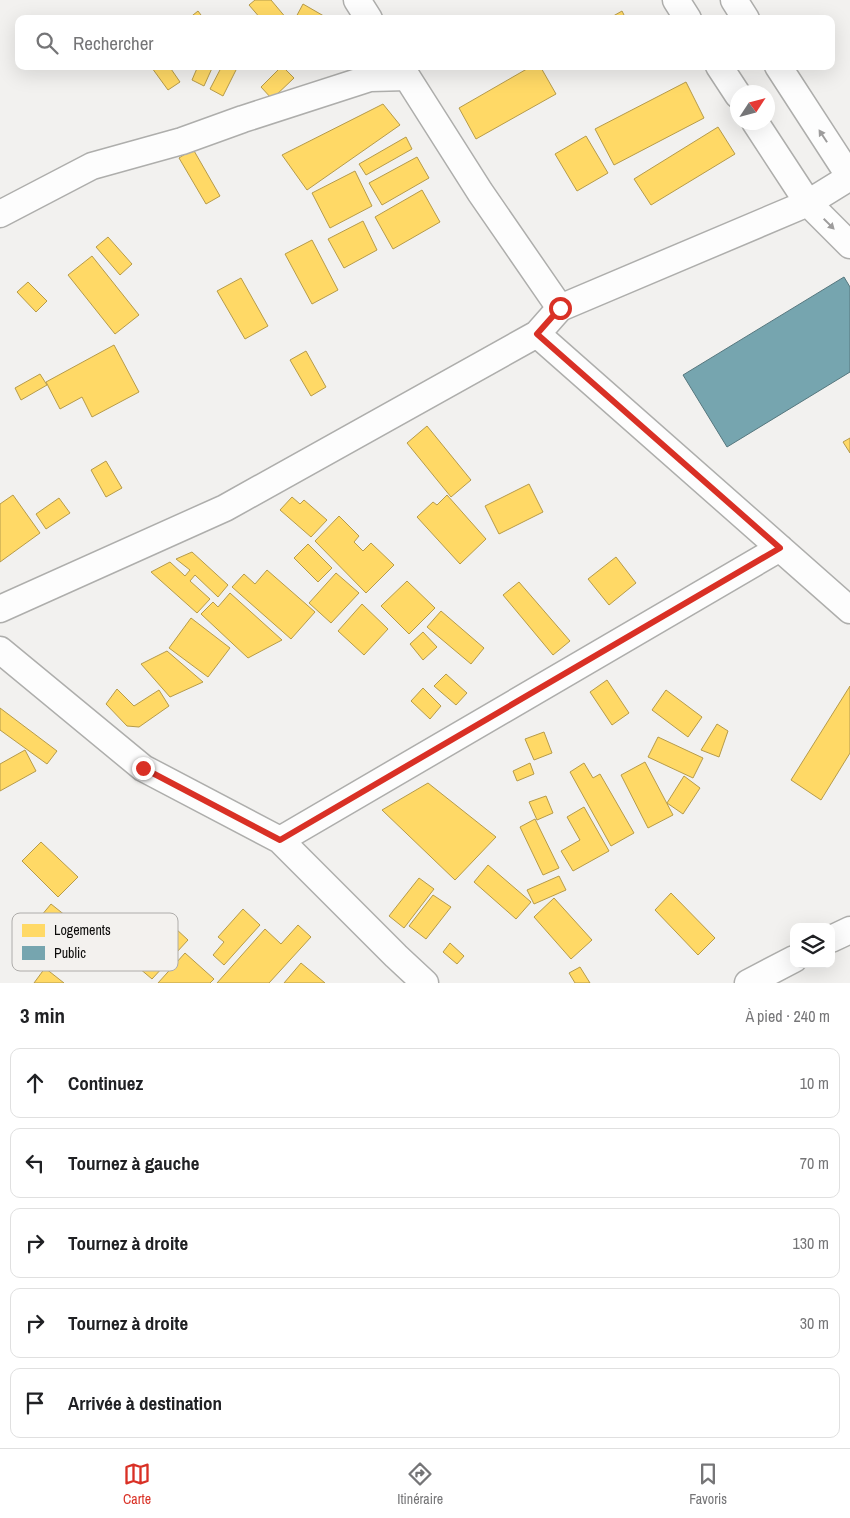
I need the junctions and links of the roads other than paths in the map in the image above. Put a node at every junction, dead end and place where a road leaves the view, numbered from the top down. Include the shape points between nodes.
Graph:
1 (358, 0) edge
2 (676, 0) edge
3 (734, 0) edge
4 (367, 15) edge
5 (685, 15) edge
6 (743, 15) edge
7 (722, 70) edge
8 (781, 70) edge
9 (403, 72) edge
10 (731, 85) edge
11 (760, 130) edge
12 (850, 177) edge
13 (808, 203) junction
14 (0, 214) edge
15 (850, 245) edge
16 (560, 308) junction
17 (537, 334) junction
18 (780, 548) junction
19 (0, 610) edge
20 (850, 610) edge
21 (0, 650) edge
22 (280, 840) junction
23 (850, 930) edge
24 (835, 937) edge
25 (790, 961) edge
26 (426, 983) edge
27 (748, 983) edge

1 - 4 street
2 - 5 street
3 - 6 street
7 - 10 street
12 -> 8 street
9 - 14 street via 370,78 182,141 92,166
9 - 16 street
11 - 13 street
12 - 13 street
13 -> 15 street
13 - 16 street
16 - 17 street
17 - 18 street
17 - 19 street via 225,508
18 - 20 street
18 - 22 street
21 - 22 street via 143,768
22 - 26 street
23 - 24 street
25 - 27 street

